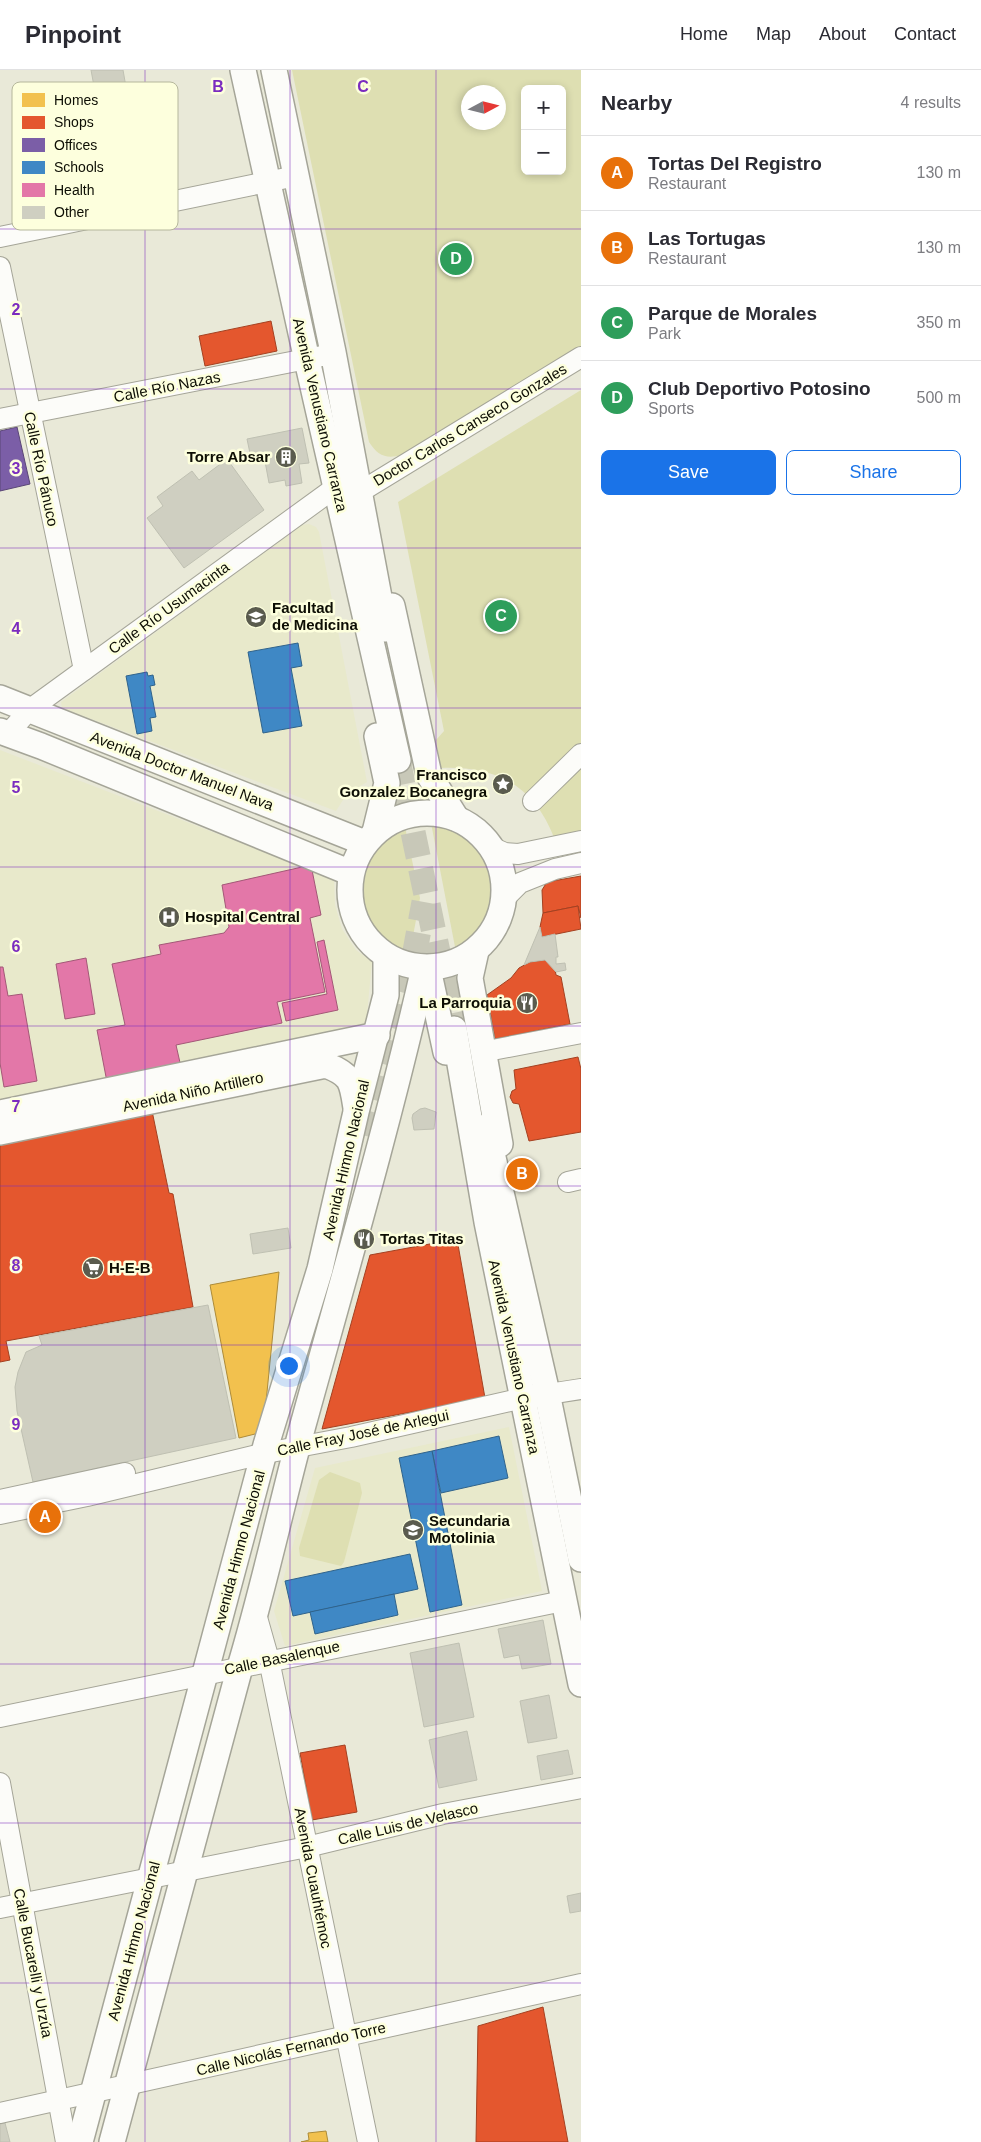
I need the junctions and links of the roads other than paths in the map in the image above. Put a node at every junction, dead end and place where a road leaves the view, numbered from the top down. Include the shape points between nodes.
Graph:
1 (243, 70) edge
2 (274, 70) edge
3 (296, 176) junction
4 (268, 182) junction
5 (178, 200) edge
6 (34, 230) edge
7 (0, 237) edge
8 (0, 267) edge
9 (333, 352) junction
10 (581, 357) edge
11 (307, 360) junction
12 (29, 414) junction
13 (0, 419) edge
14 (336, 487) junction
15 (360, 492) junction
16 (360, 541) junction
17 (84, 670) junction
18 (0, 698) edge
19 (29, 710) junction
20 (4, 733) edge
21 (581, 754) edge
22 (403, 760) tunnel mouth
23 (533, 801) dead end
24 (456, 818) junction
25 (370, 838) junction
26 (581, 842) edge
27 (491, 847) junction
28 (581, 863) edge
29 (351, 872) junction
30 (505, 898) junction
31 (476, 951) junction
32 (386, 957) junction
33 (426, 968) junction
34 (458, 1028) tunnel mouth
35 (581, 1033) edge
36 (377, 1035) junction
37 (482, 1052) junction
38 (450, 1069) junction
39 (392, 1098) junction
40 (356, 1112) junction
41 (0, 1125) edge
42 (366, 1136) tunnel mouth
43 (498, 1223) junction
44 (320, 1269) junction
45 (581, 1389) edge
46 (547, 1393) junction
47 (523, 1398) junction
48 (298, 1443) junction
49 (266, 1449) junction
50 (573, 1482) edge
51 (86, 1489) junction
52 (0, 1500) edge
53 (0, 1514) edge
54 (577, 1515) edge
55 (581, 1559) edge
56 (563, 1601) junction
57 (256, 1614) junction
58 (269, 1660) junction
59 (240, 1667) junction
60 (205, 1674) junction
61 (581, 1684) edge
62 (0, 1717) edge
63 (0, 1783) edge
64 (581, 1788) edge
65 (307, 1847) junction
66 (186, 1871) junction
67 (151, 1878) junction
68 (22, 1904) junction
69 (0, 1908) edge
70 (581, 1984) edge
71 (345, 2036) junction
72 (127, 2086) junction
73 (92, 2093) junction
74 (60, 2101) junction
75 (0, 2113) edge
76 (66, 2142) edge
77 (80, 2142) edge
78 (112, 2142) edge
79 (368, 2142) edge

1 - 4 main road, Avenida Venustiano Carranza
2 - 3 main road, Avenida Venustiano Carranza
3 - 4 street
3 - 9 main road, Avenida Venustiano Carranza
4 - 5 street
4 - 11 main road, Avenida Venustiano Carranza
6 - 7 street
8 - 12 street, Calle Río Pánuco
9 - 11 street, Calle Río Nazas
9 - 15 main road, Avenida Venustiano Carranza
10 - 15 street, Doctor Carlos Canseco Gonzales
11 - 12 street, Calle Río Nazas
11 - 14 main road, Avenida Venustiano Carranza
12 - 13 street, Calle Río Nazas
12 - 17 street, Calle Río Pánuco
14 - 16 main road, Avenida Venustiano Carranza
14 - 17 street, Calle Río Usumacinta
15 - 16 main road, Avenida Venustiano Carranza
16 - 22 main road, Avenida Venustiano Carranza
16 - 24 main road via 388,589 429,775
16 - 25 main road via 351,596 387,783
17 - 19 street, Calle Río Usumacinta
18 - 19 main road, Avenida Doctor Manuel Nava
19 - 20 street, Calle Río Usumacinta
19 - 25 main road, Avenida Doctor Manuel Nava
20 - 29 main road, Avenida Doctor Manuel Nava
21 - 23 street
24 - 25 main road via 435,813 413,814 393,820
24 - 27 main road via 476,830
25 - 29 main road
26 - 27 street via 518,854
27 - 30 main road via 501,866
28 - 30 street via 520,883
29 - 32 main road via 349,897 355,920 368,941
30 - 31 main road via 492,934
31 - 33 main road via 453,964
31 - 37 main road via 470,978
32 - 33 main road via 404,965
32 - 36 main road, Avenida Himno Nacional via 386,995
33 - 38 main road
33 - 39 main road, Avenida Himno Nacional
34 - 43 main road, Avenida Venustiano Carranza
35 - 37 street
36 - 40 main road, Avenida Himno Nacional
36 - 41 main road, Avenida Niño Artillero
37 - 43 main road via 505,1166
38 - 39 main road via 438,1055 423,1052 417,1055
38 - 43 main road via 470,1171
39 - 48 main road, Avenida Himno Nacional
40 - 41 main road, Avenida Niño Artillero via 348,1077 326,1065
40 - 44 main road, Avenida Himno Nacional
42 - 44 main road
43 - 46 main road, Avenida Venustiano Carranza
43 - 47 main road, Avenida Venustiano Carranza
44 - 49 main road, Avenida Himno Nacional
45 - 46 street, Calle Fray José de Arlegui
46 - 47 street, Calle Fray José de Arlegui
46 - 50 main road, Avenida Venustiano Carranza
47 - 48 street, Calle Fray José de Arlegui
47 - 56 main road, Avenida Venustiano Carranza
48 - 49 street, Calle Fray José de Arlegui
48 - 57 main road, Avenida Himno Nacional
49 - 51 street, Calle Fray José de Arlegui
49 - 60 main road, Avenida Himno Nacional
50 - 54 main road, Avenida Venustiano Carranza
51 - 52 street, Calle Fray José de Arlegui
51 - 53 street, Calle Fray José de Arlegui
54 - 55 main road, Avenida Venustiano Carranza
56 - 58 street, Calle Basalenque
56 - 61 main road, Avenida Venustiano Carranza
57 - 58 street, Avenida Cuauhtémoc
57 - 59 main road, Avenida Himno Nacional
58 - 59 street, Calle Basalenque
58 - 65 street, Avenida Cuauhtémoc
59 - 60 street, Calle Basalenque
59 - 66 main road, Avenida Himno Nacional
60 - 62 street, Calle Basalenque
60 - 67 main road, Avenida Himno Nacional
63 - 68 street, Calle Bucarelli y Urzúa
64 - 65 street, Calle Luis de Velasco via 443,1814
65 - 66 street, Calle Luis de Velasco
65 - 71 street, Avenida Cuauhtémoc
66 - 67 street, Calle Luis de Velasco
66 - 72 main road, Avenida Himno Nacional
67 - 68 street, Calle Luis de Velasco
67 - 73 main road, Avenida Himno Nacional
68 - 69 street, Calle Luis de Velasco
68 - 74 street, Calle Bucarelli y Urzúa
70 - 71 street, Calle Nicolás Fernando Torre
71 - 72 street, Calle Nicolás Fernando Torre
71 - 79 street, Avenida Cuauhtémoc
72 - 73 street, Calle Nicolás Fernando Torre
72 - 78 main road, Avenida Himno Nacional
73 - 74 street, Calle Nicolás Fernando Torre
73 - 77 main road, Avenida Himno Nacional
74 - 75 street, Calle Nicolás Fernando Torre
74 - 76 street, Calle Bucarelli y Urzúa

